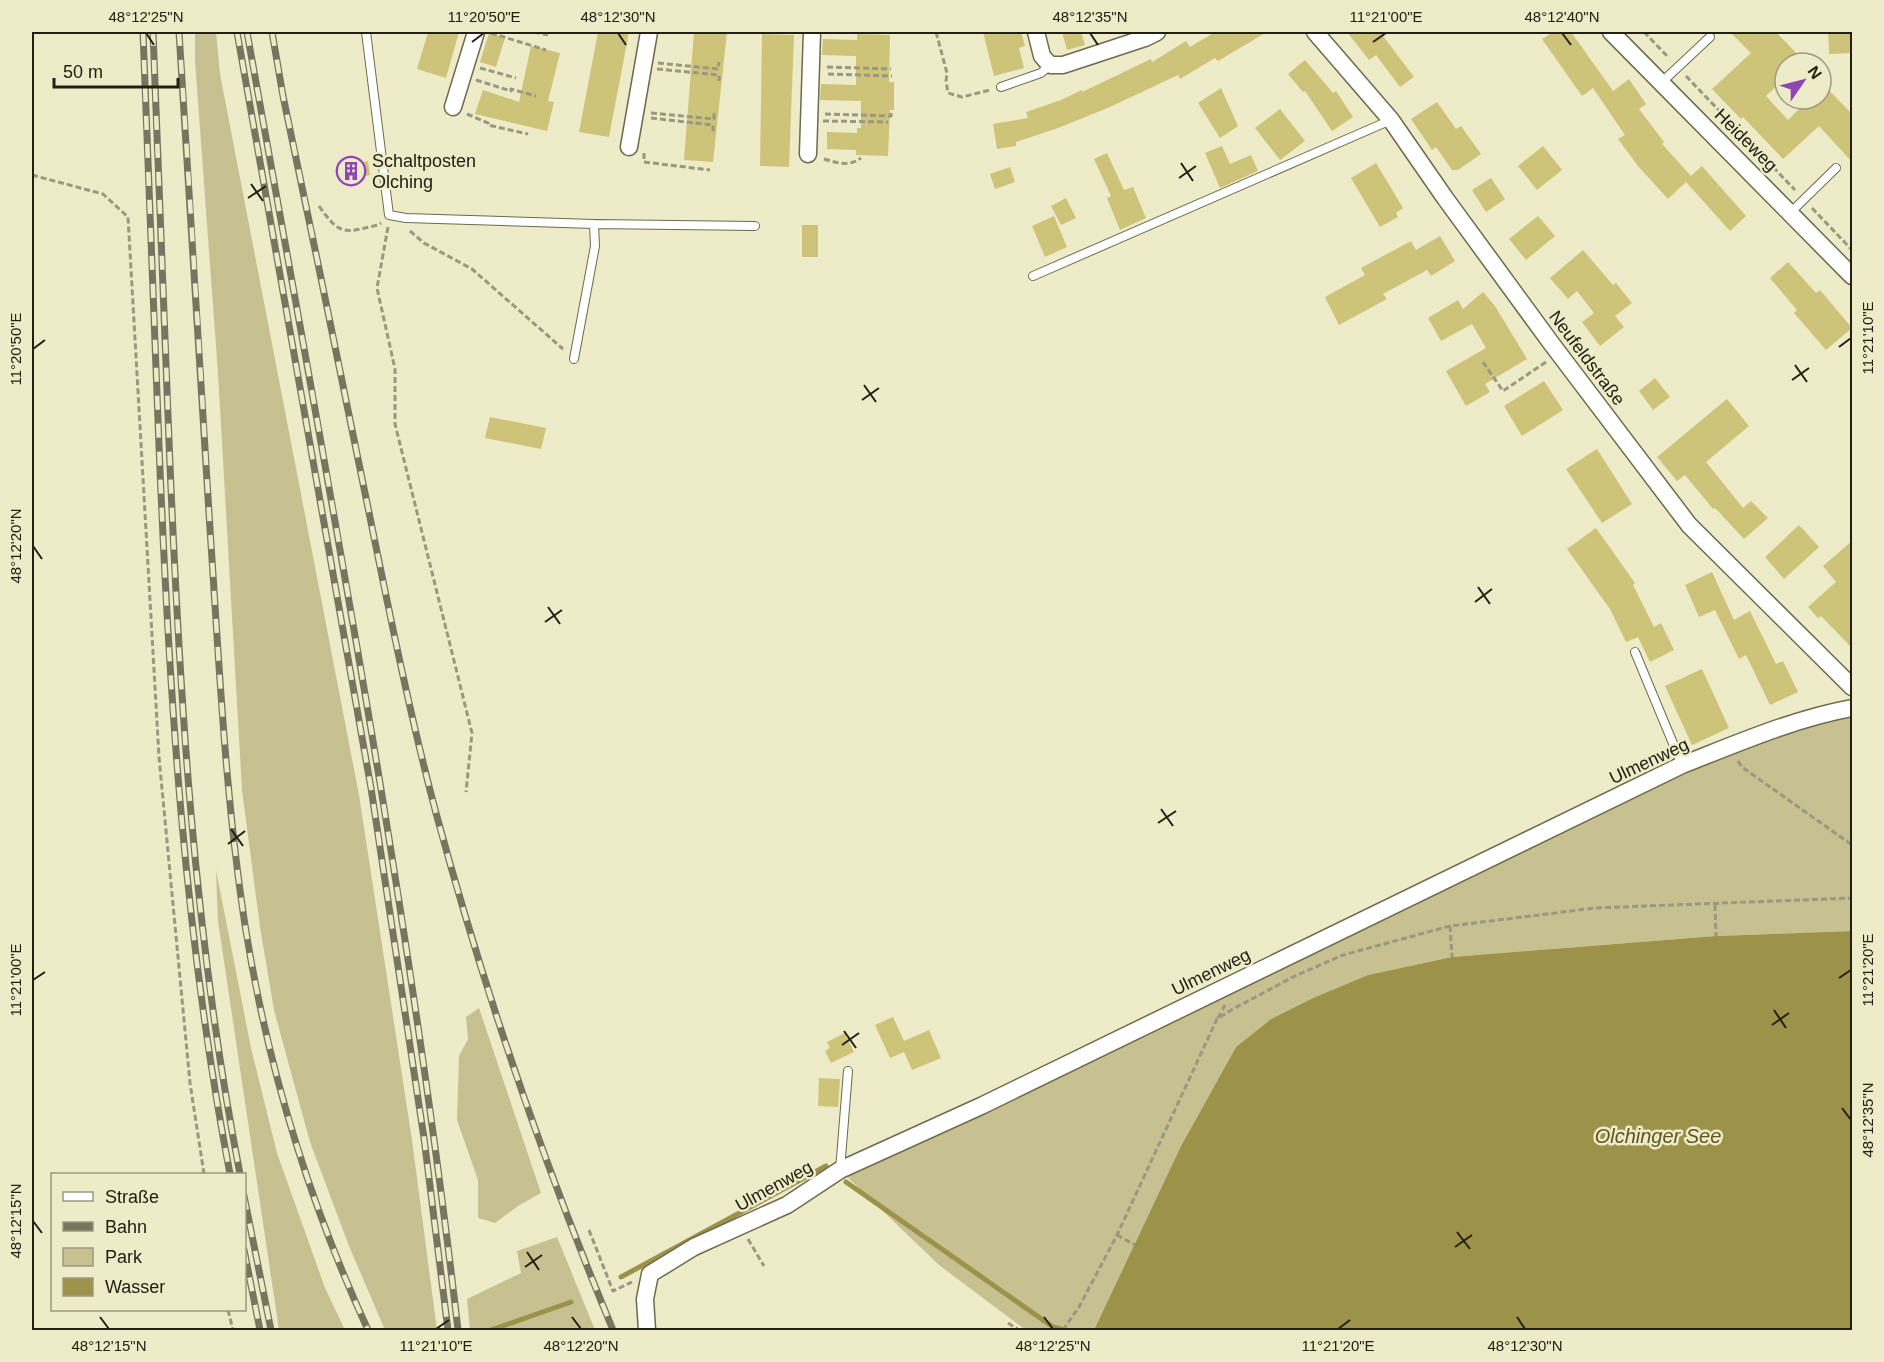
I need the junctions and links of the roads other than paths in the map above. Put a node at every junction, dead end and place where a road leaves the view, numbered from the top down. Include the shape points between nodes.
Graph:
1 (366, 32) edge
2 (476, 32) edge
3 (649, 32) edge
4 (812, 32) edge
5 (1036, 32) edge
6 (1157, 32) edge
7 (1315, 32) edge
8 (1611, 32) edge
9 (1710, 37) dead end
10 (1050, 65) junction
11 (1662, 82) junction
12 (1001, 87) road end
13 (453, 106) road end
14 (1391, 120) junction
15 (629, 147) road end
16 (808, 154) road end
17 (1836, 168) dead end
18 (1790, 213) junction
19 (594, 224) junction
20 (755, 226) dead end
21 (1033, 276) dead end
22 (1852, 276) edge
23 (574, 359) road end
24 (1635, 652) dead end
25 (1852, 687) edge
26 (1852, 708) edge
27 (1682, 765) junction
28 (848, 1071) dead end
29 (840, 1170) junction
30 (647, 1330) edge

1 - 19 lane via 389,215
2 - 13 street
3 - 15 street
4 - 16 street
5 - 10 street via 1042,56
6 - 10 street via 1063,65
7 - 14 street, Neufeldstraße
8 - 11 street, Heideweg
9 - 11 lane
10 - 12 lane via 1041,74
11 - 18 street, Heideweg
14 - 21 lane
14 - 25 street, Neufeldstraße via 1689,525
17 - 18 lane
18 - 22 street, Heideweg
19 - 20 lane
19 - 23 lane via 595,246
24 - 27 lane
26 - 27 street, Ulmenweg via 1801,720
27 - 29 street, Ulmenweg via 981,1106
28 - 29 lane
29 - 30 street, Ulmenweg via 787,1205 694,1247 650,1274 645,1299

